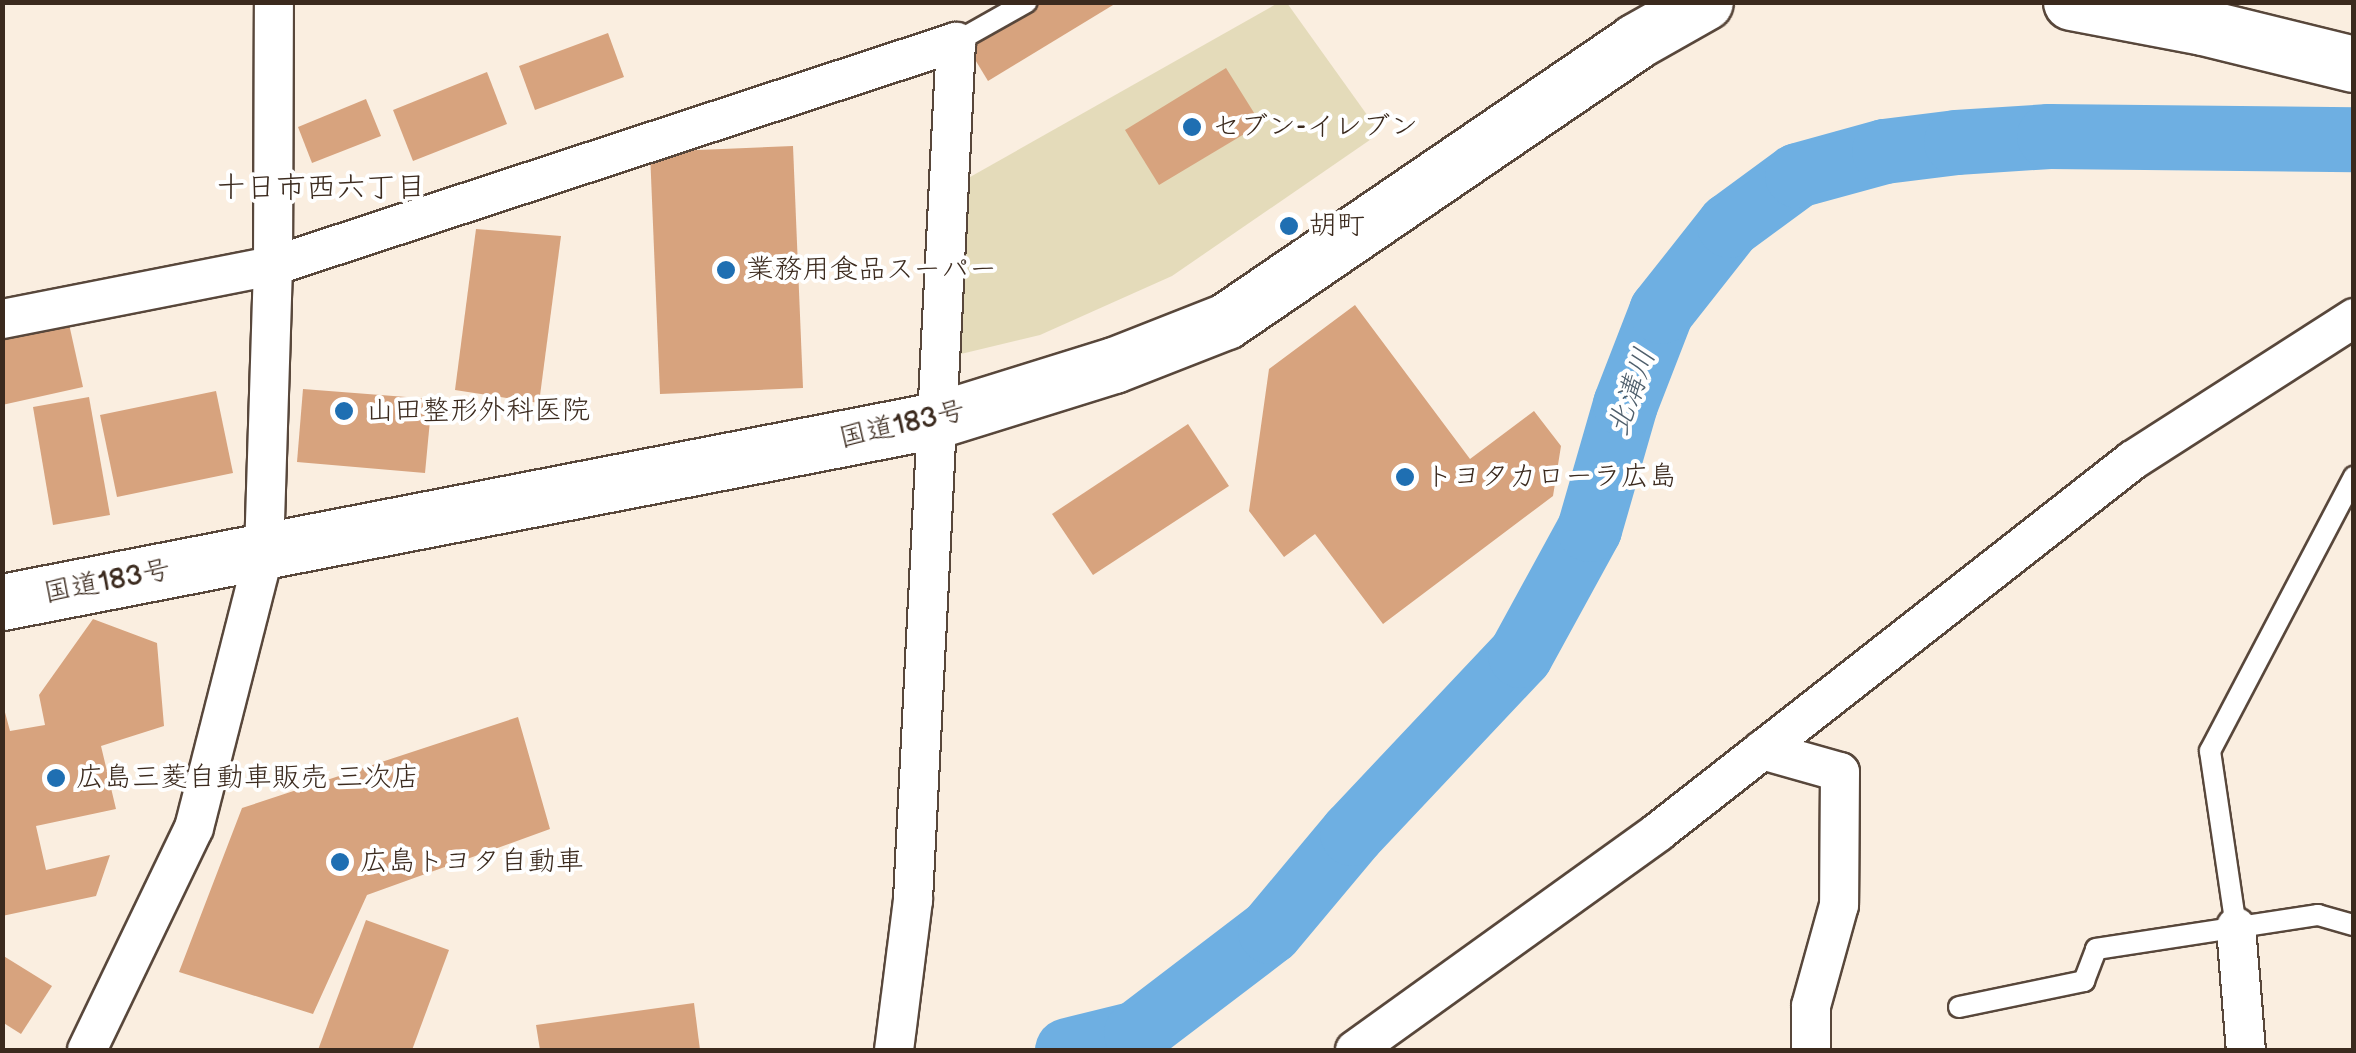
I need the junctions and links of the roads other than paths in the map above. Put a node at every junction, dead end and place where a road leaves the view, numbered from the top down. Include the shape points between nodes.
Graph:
1 (274, 2) edge
2 (1027, 2) edge
3 (1705, 2) edge
4 (2071, 2) edge
5 (956, 42) junction
6 (2354, 64) edge
7 (273, 266) junction
8 (2354, 318) edge
9 (2, 319) edge
10 (936, 420) junction
11 (2354, 477) edge
12 (264, 553) junction
13 (2, 602) edge
14 (1762, 750) junction
15 (2354, 925) edge
16 (2236, 928) junction
17 (1959, 1006) dead end
18 (87, 1050) edge
19 (894, 1050) edge
20 (1354, 1050) edge
21 (1812, 1050) edge
22 (2246, 1050) edge

1 - 7 street
2 - 5 lane
3 - 10 highway, 国道183号 via 1636,41 1226,321 1114,365
4 - 6 highway
5 - 7 street
5 - 10 street
7 - 9 street
7 - 12 street
8 - 14 street via 2134,460
10 - 12 highway, 国道183号
10 - 19 street via 913,900
11 - 16 lane via 2210,752
12 - 13 highway, 国道183号
12 - 18 street via 194,828
14 - 20 street
14 - 21 street via 1840,772 1840,904 1811,1006
15 - 16 lane via 2318,915
16 - 17 lane via 2096,949 2084,982
16 - 22 street

